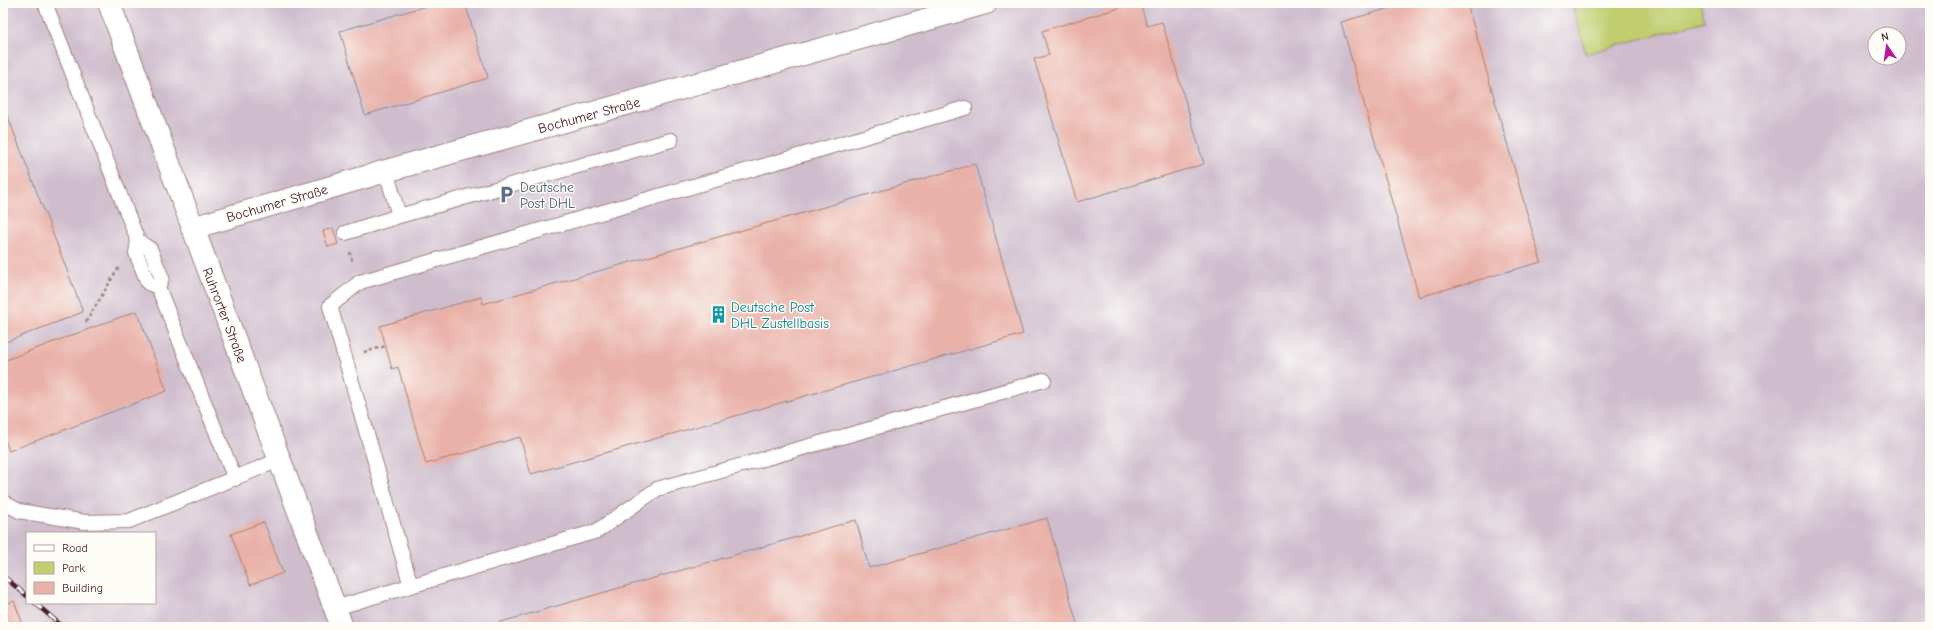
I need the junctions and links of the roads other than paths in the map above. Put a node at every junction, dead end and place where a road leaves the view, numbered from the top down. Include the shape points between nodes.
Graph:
1 (45, 3) edge
2 (109, 3) edge
3 (986, 3) edge
4 (965, 108) dead end
5 (671, 140) dead end
6 (386, 171) junction
7 (399, 216) junction
8 (192, 228) junction
9 (345, 233) road end
10 (1044, 380) dead end
11 (279, 460) junction
12 (235, 479) junction
13 (3, 502) edge
14 (411, 586) junction
15 (338, 618) edge

1 - 12 lane via 138,241 136,253 148,283 158,287
2 - 8 street, Ruhrorter Straße
3 - 6 street, Bochumer Straße
4 - 14 lane via 360,282 330,306
5 - 7 lane
6 - 7 lane
6 - 8 street, Bochumer Straße
7 - 9 lane
8 - 11 street, Ruhrorter Straße
10 - 14 lane via 657,489 597,531
11 - 12 lane
11 - 15 street, Ruhrorter Straße
12 - 13 lane via 129,521 85,522 19,511
14 - 15 lane

